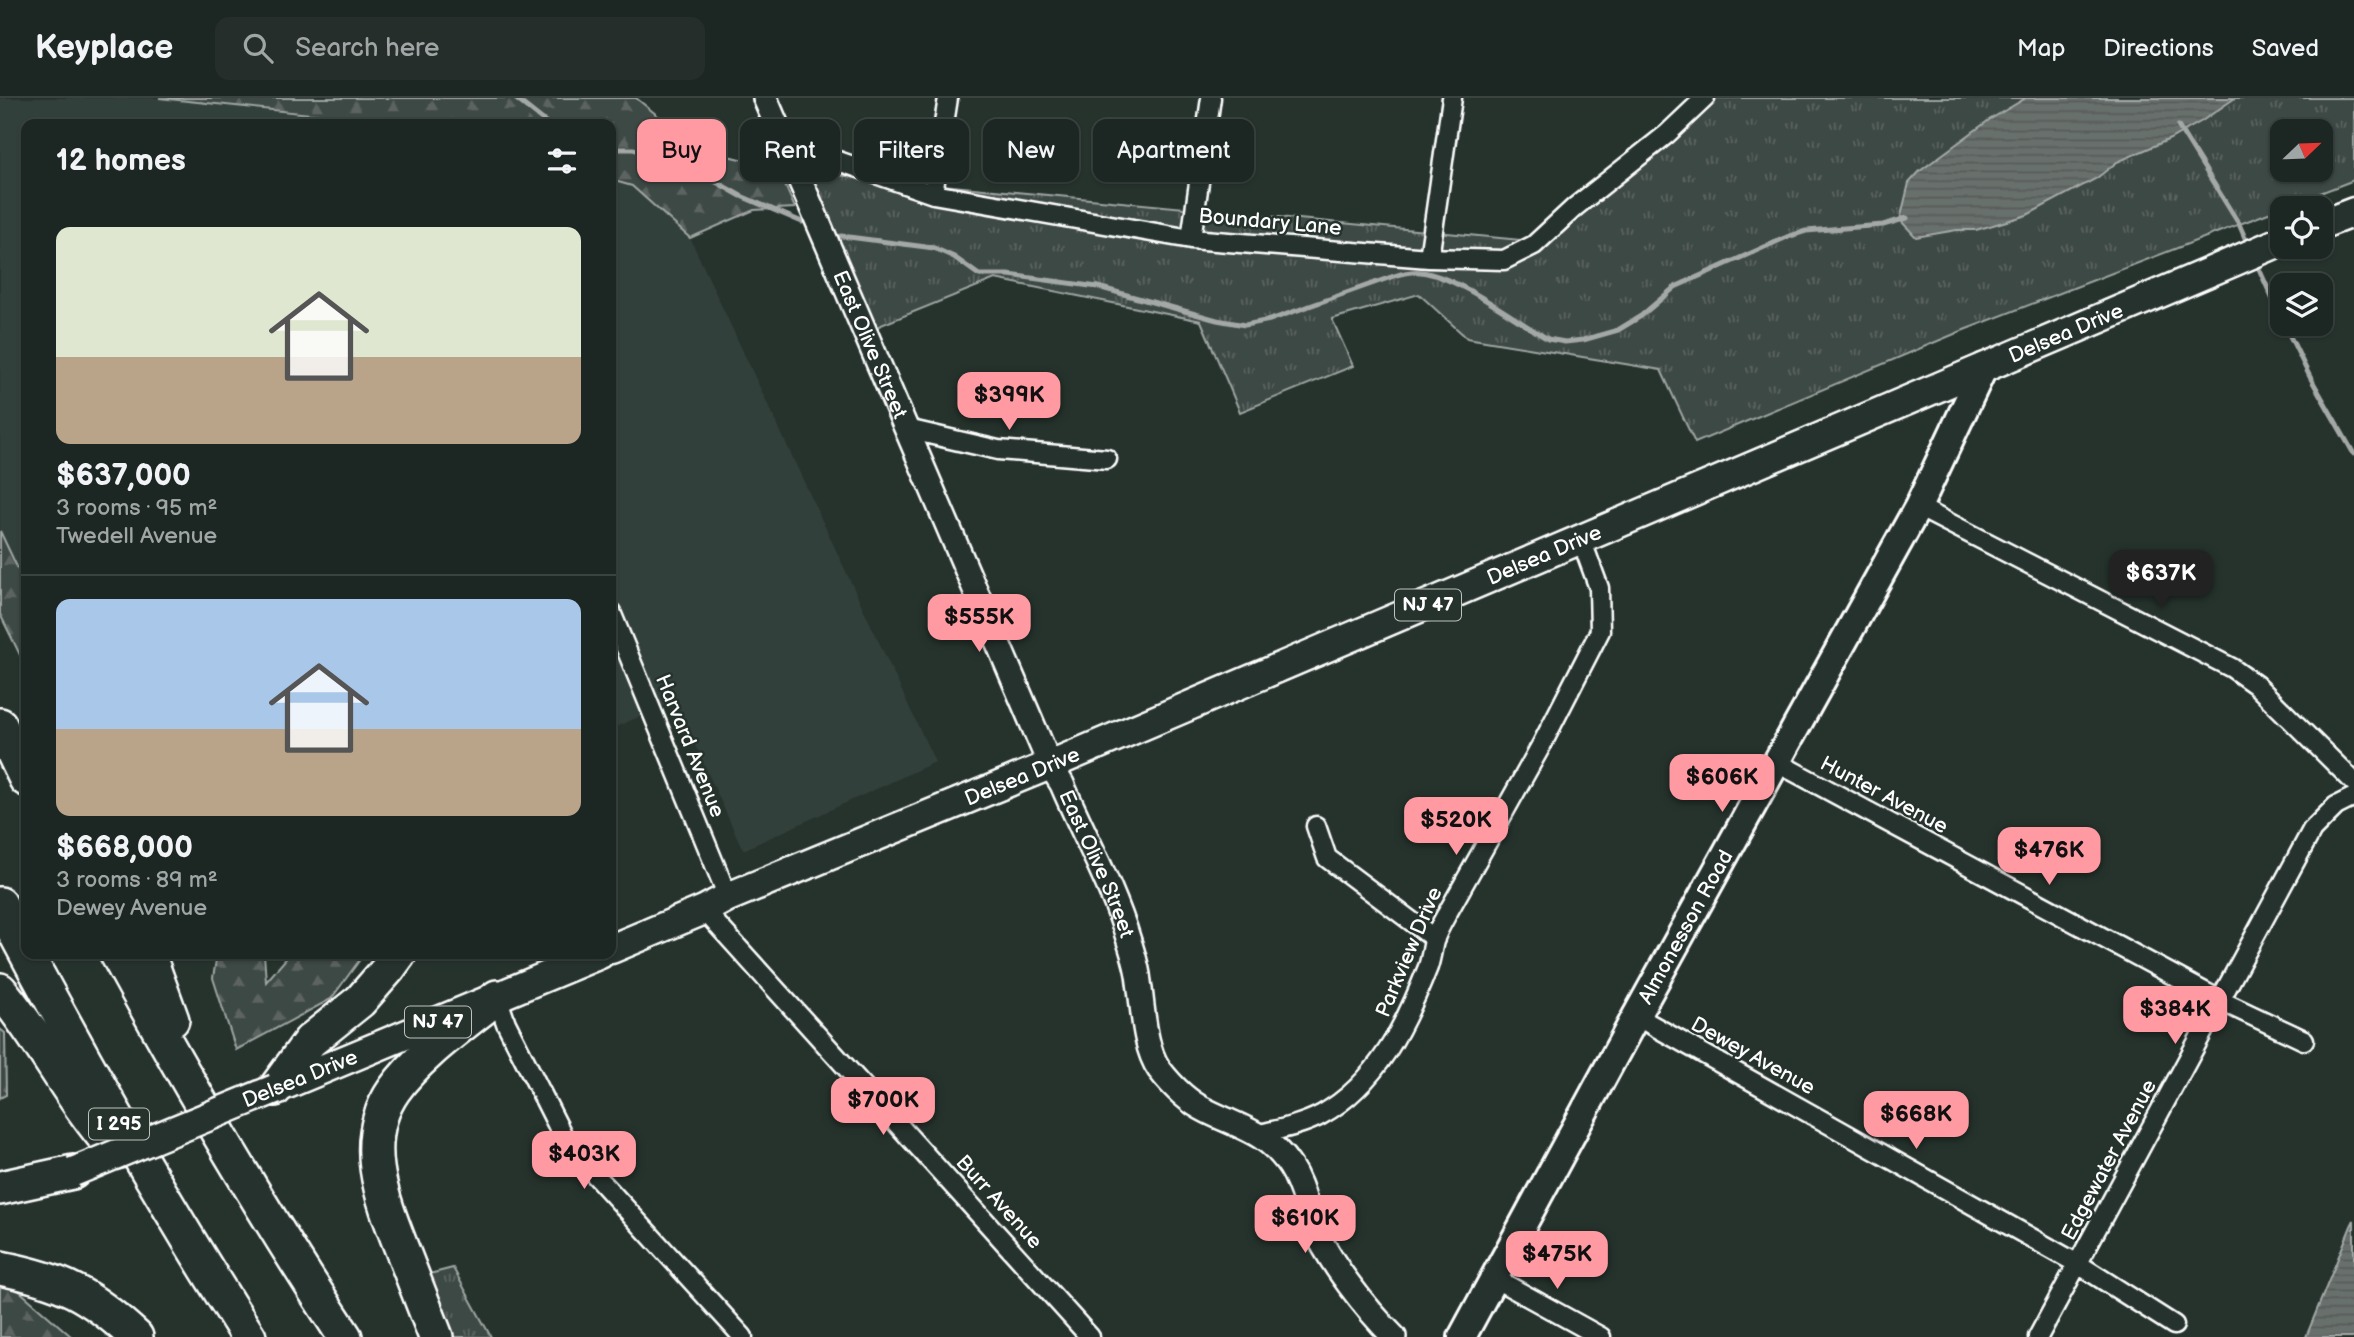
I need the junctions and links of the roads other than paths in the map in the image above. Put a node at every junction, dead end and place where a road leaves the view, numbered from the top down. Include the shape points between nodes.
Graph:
1 (765, 98) edge
2 (948, 98) edge
3 (1211, 98) edge
4 (1452, 98) edge
5 (1706, 98) edge
6 (774, 119) edge
7 (840, 162) edge
8 (801, 182) edge
9 (933, 194) junction
10 (2353, 214) edge
11 (2333, 221) edge
12 (1191, 239) junction
13 (2263, 249) edge
14 (1429, 258) junction
15 (1984, 367) junction
16 (906, 429) junction
17 (1107, 459) dead end
18 (1918, 507) junction
19 (1581, 539) junction
20 (616, 626) edge
21 (0, 725) edge
22 (1778, 763) junction
23 (1050, 765) junction
24 (21, 769) edge
25 (2354, 782) edge
26 (2354, 797) edge
27 (1316, 826) dead end
28 (0, 904) edge
29 (716, 904) junction
30 (1435, 939) junction
31 (21, 944) edge
32 (616, 947) edge
33 (29, 959) edge
34 (120, 959) edge
35 (150, 959) edge
36 (395, 959) edge
37 (588, 959) edge
38 (0, 990) edge
39 (497, 997) junction
40 (2221, 1001) junction
41 (1636, 1016) junction
42 (2304, 1040) dead end
43 (275, 1089) junction
44 (202, 1105) junction
45 (1260, 1135) junction
46 (73, 1172) junction
47 (0, 1188) edge
48 (164, 1201) junction
49 (0, 1202) edge
50 (2078, 1264) junction
51 (0, 1268) edge
52 (1494, 1278) junction
53 (2174, 1325) dead end
54 (136, 1337) edge
55 (249, 1337) edge
56 (345, 1337) edge
57 (436, 1337) edge
58 (743, 1337) edge
59 (1090, 1337) edge
60 (1394, 1337) edge
61 (1462, 1337) edge
62 (1601, 1337) edge
63 (2038, 1337) edge

1 - 6 street, East Olive Street
2 - 9 street
3 - 12 street
4 - 14 street
5 - 14 street, Boundary Lane via 1534,245 1504,260
7 - 9 street, Boundary Lane
8 - 16 street, East Olive Street
9 - 12 street, Boundary Lane
10 - 11 main road
12 - 14 street, Boundary Lane
13 - 15 main road, Delsea Drive / NJ 47
15 - 18 main road, Almonesson Road
15 - 19 main road, Delsea Drive / NJ 47
16 - 17 street via 998,450
16 - 23 street, East Olive Street
18 - 22 main road, Almonesson Road
18 - 25 street via 2232,668 2256,685
19 - 23 main road, Delsea Drive / NJ 47
19 - 30 street, Parkview Drive via 1599,587 1600,631
20 - 29 street, Harvard Avenue
21 - 24 highway
22 - 40 street, Hunter Avenue
22 - 41 main road, Almonesson Road
23 - 29 main road, Delsea Drive / NJ 47
23 - 45 street, East Olive Street via 1122,921 1157,1066 1170,1083 1204,1110
26 - 40 street, Edgewater Avenue via 2336,806 2312,830
27 - 30 street via 1327,858
28 - 31 highway, I 295
29 - 32 main road, Delsea Drive / NJ 47
29 - 59 street, Burr Avenue
30 - 45 street, Parkview Drive via 1406,1022 1370,1074 1321,1115
33 - 48 highway, I 295
34 - 44 highway
35 - 44 highway
36 - 43 highway via 360,1001 310,1041
37 - 39 main road, Delsea Drive / NJ 47
38 - 48 highway via 102,1136
39 - 43 main road, Delsea Drive / NJ 47
39 - 57 highway via 411,1069 389,1098 379,1129 379,1187
39 - 58 street via 567,1143
40 - 42 street, Hunter Avenue
40 - 50 street, Edgewater Avenue
41 - 50 street, Dewey Avenue
41 - 52 main road, Almonesson Road
43 - 46 main road, Delsea Drive / NJ 47, bridge
44 - 56 highway
45 - 60 street, East Olive Street via 1289,1165 1313,1225 1359,1297
46 - 47 highway
46 - 49 main road, Delsea Drive / NJ 47
48 - 55 highway, I 295
50 - 53 street, Dewey Avenue
50 - 63 street, Edgewater Avenue
51 - 54 highway via 40,1276 82,1293
52 - 61 main road, Almonesson Road
52 - 62 street

